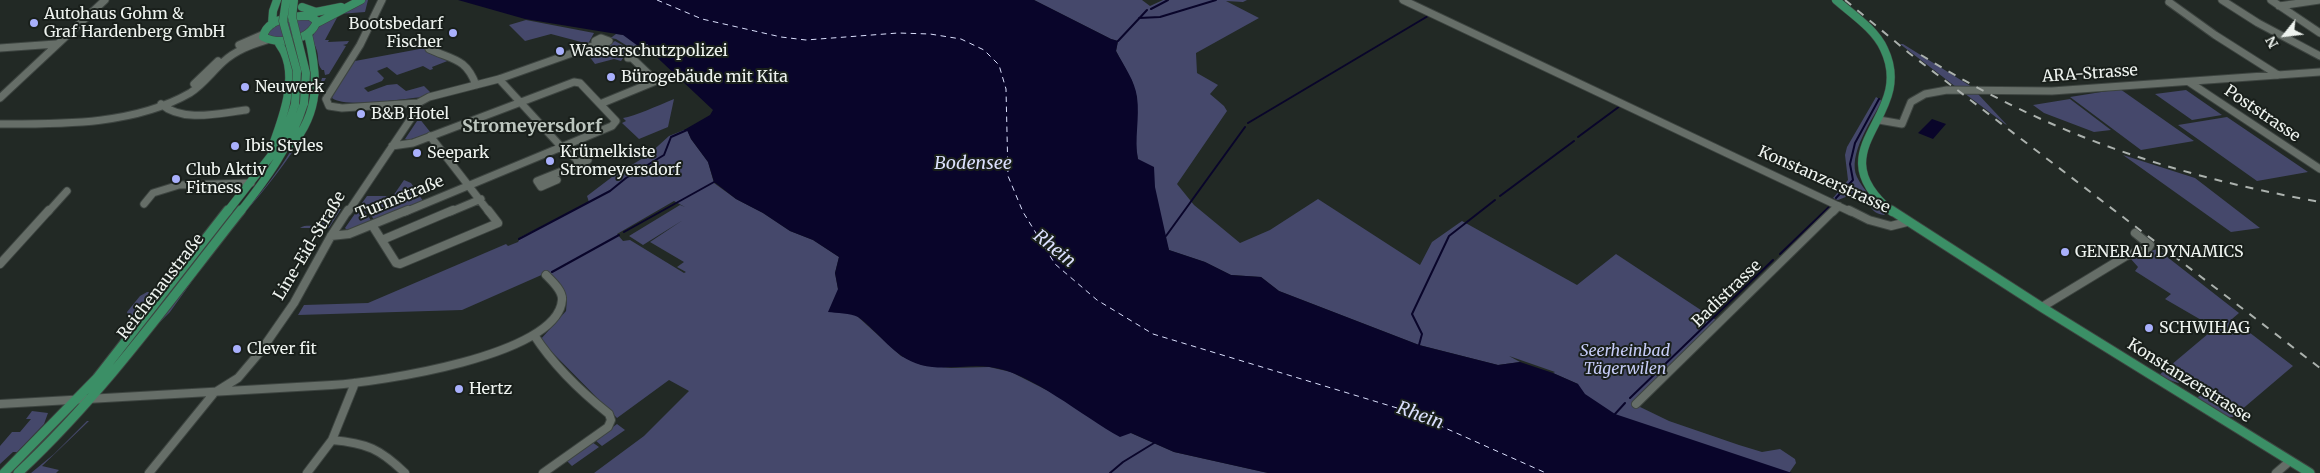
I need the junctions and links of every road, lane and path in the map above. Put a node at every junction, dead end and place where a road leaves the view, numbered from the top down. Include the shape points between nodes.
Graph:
1 (105, 0) edge
2 (277, 0) edge
3 (286, 0) edge
4 (294, 0) edge
5 (353, 0) edge
6 (360, 0) edge
7 (382, 0) edge
8 (1403, 0) edge
9 (1836, 0) edge
10 (2222, 0) edge
11 (2271, 0) edge
12 (2320, 0) edge
13 (2169, 2) dead end
14 (302, 4) edge
15 (2280, 6) junction
16 (341, 7) junction
17 (304, 16) junction
18 (315, 20) junction
19 (272, 24) junction
20 (2320, 33) edge
21 (308, 34) junction
22 (265, 37) junction
23 (278, 42) junction
24 (56, 44) junction
25 (595, 45) dead end
26 (0, 48) edge
27 (429, 49) dead end
28 (2320, 56) edge
29 (628, 58) dead end
30 (2320, 72) edge
31 (2278, 75) junction
32 (499, 79) junction
33 (2189, 82) junction
34 (476, 85) junction
35 (0, 98) edge
36 (521, 101) junction
37 (418, 103) junction
38 (161, 104) junction
39 (600, 104) junction
40 (246, 110) dead end
41 (1879, 120) junction
42 (0, 124) edge
43 (430, 136) junction
44 (392, 146) junction
45 (562, 147) junction
46 (283, 153) junction
47 (267, 160) junction
48 (2320, 169) edge
49 (552, 175) dead end
50 (251, 183) junction
51 (469, 185) junction
52 (68, 191) dead end
53 (481, 200) junction
54 (144, 204) dead end
55 (1839, 206) junction
56 (1907, 222) junction
57 (372, 225) junction
58 (2135, 233) dead end
59 (331, 236) junction
60 (382, 240) junction
61 (0, 264) edge
62 (546, 274) dead end
63 (2042, 307) junction
64 (534, 335) junction
65 (238, 378) junction
66 (355, 383) junction
67 (246, 390) junction
68 (214, 393) junction
69 (92, 400) junction
70 (77, 401) junction
71 (0, 404) edge
72 (1636, 404) dead end
73 (332, 440) junction
74 (2290, 461) junction
75 (4, 473) edge
76 (18, 473) edge
77 (149, 473) edge
78 (307, 473) edge
79 (405, 473) edge
80 (544, 473) edge
81 (2276, 473) edge
82 (2310, 473) edge

1 - 24 street
2 - 19 main road
3 - 47 main road, Reichenaustraße, bridge via 283,21 297,71 295,104 283,136
4 - 46 main road, Reichenaustraße, bridge via 292,18 306,73 304,103
5 - 16 main road
6 - 18 main road
7 - 37 street via 360,45 326,99 329,106 342,108
8 - 55 street, Konstanzerstrasse
9 - 41 main road via 1872,32 1891,65 1893,86
10 - 28 street
11 - 15 street
12 - 15 street
13 - 31 street
14 - 16 main road via 316,12
14 - 17 main road
15 - 20 street
16 - 18 main road
17 - 18 main road
17 - 19 main road
18 - 21 main road
19 - 22 main road
21 - 23 main road
21 - 46 main road via 316,69 313,105 303,130
22 - 23 main road
22 - 38 street via 230,50 193,85
23 - 47 main road via 284,52 287,90
24 - 26 street
24 - 35 street
25 - 32 street
27 - 34 street via 462,61 471,68
29 - 39 street via 632,58 656,81
30 - 31 street, ARA-Strasse
31 - 33 street, ARA-Strasse
32 - 34 street
32 - 36 street
33 - 41 street, ARA-Strasse via 2037,91 1947,90 1925,94 1911,102 1902,124
33 - 48 street, Poststrasse
34 - 37 street
36 - 39 street via 574,82 580,83
36 - 43 street
36 - 45 street
37 - 44 street, Line-Eid-Straße
38 - 40 street via 168,112 180,114
38 - 42 street via 93,119
39 - 45 street, Turmstraße via 616,124
41 - 56 main road via 1861,152 1861,171 1873,193
43 - 44 street via 404,146
43 - 51 street
44 - 59 street, Line-Eid-Straße
45 - 49 street via 577,162
45 - 51 street, Turmstraße
46 - 69 main road, Reichenaustraße via 158,319
47 - 50 main road, Reichenaustraße
50 - 54 street via 179,185 153,193
50 - 70 main road, Reichenaustraße
51 - 53 street
51 - 57 street, Turmstraße
52 - 61 street
53 - 60 street, Turmstraße
53 - 60 street via 498,223 400,264 396,263
55 - 56 street, Konstanzerstrasse via 1884,225
55 - 72 street, Badistrasse
56 - 63 main road, Konstanzerstrasse
57 - 59 street, Turmstraße via 349,234
57 - 60 street
58 - 63 street via 2150,245 2148,248 2126,256
59 - 65 street, Line-Eid-Straße via 294,303
62 - 64 street via 562,301 554,320
63 - 74 main road, Konstanzerstrasse
64 - 66 street via 449,367
64 - 80 street via 564,377 609,414 610,420 608,427
65 - 67 street via 237,384
65 - 68 street, Line-Eid-Straße
66 - 67 street
66 - 73 street
67 - 68 street
68 - 69 street
68 - 77 street
69 - 70 street
69 - 76 main road, Reichenaustraße
70 - 71 street
70 - 75 main road, Reichenaustraße
73 - 78 street
73 - 79 street via 359,442 380,449
74 - 81 street
74 - 82 main road, Konstanzerstrasse

